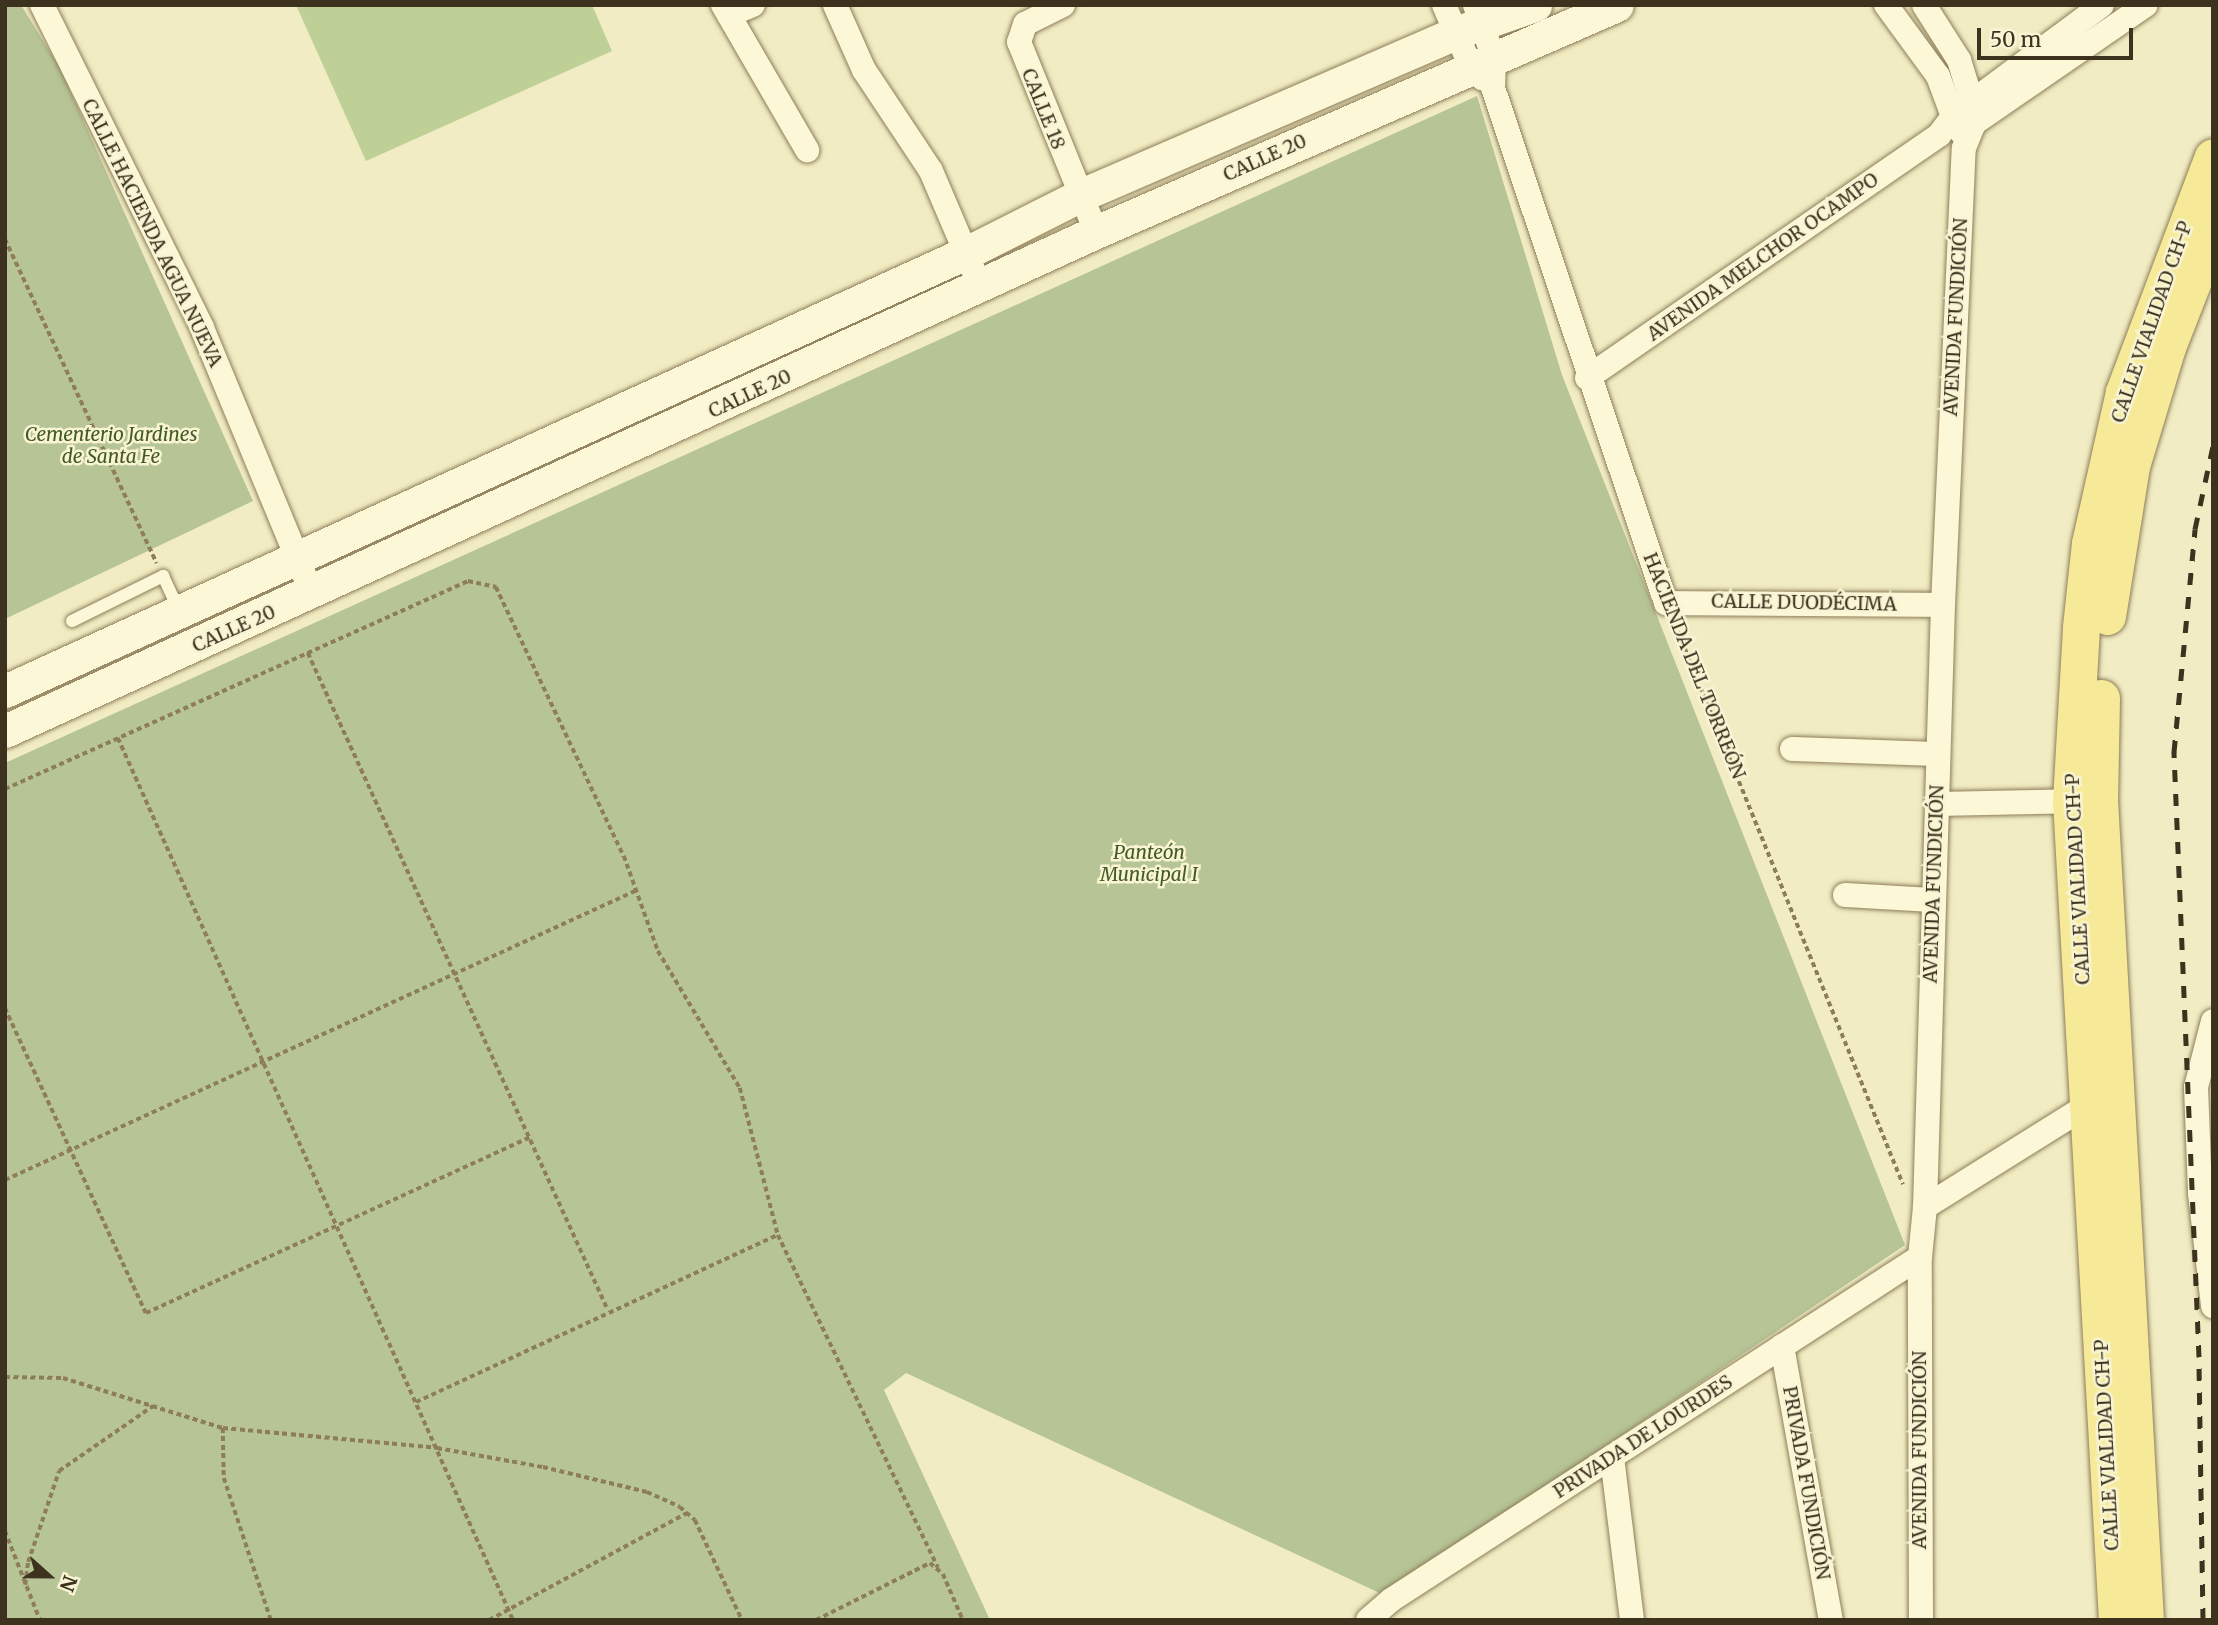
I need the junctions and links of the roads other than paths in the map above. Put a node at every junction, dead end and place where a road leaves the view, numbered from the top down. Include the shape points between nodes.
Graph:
1 (42, 5) edge
2 (753, 5) edge
3 (835, 5) edge
4 (1063, 5) edge
5 (1535, 5) edge
6 (1617, 5) edge
7 (1886, 5) edge
8 (1924, 5) edge
9 (2102, 5) edge
10 (2146, 5) edge
11 (726, 10) edge
12 (1464, 16) edge
13 (1486, 71) junction
14 (1255, 120) junction
15 (1960, 126) junction
16 (807, 150) dead end
17 (1269, 156) junction
18 (2213, 157) edge
19 (1079, 196) junction
20 (2213, 229) edge
21 (1096, 232) junction
22 (968, 252) junction
23 (981, 288) junction
24 (1587, 378) junction
25 (621, 408) junction
26 (635, 446) junction
27 (294, 559) junction
28 (312, 594) junction
29 (1666, 603) joint
30 (1942, 605) junction
31 (181, 613) junction
32 (72, 621) dead end
33 (79, 657) junction
34 (5, 691) edge
35 (94, 691) junction
36 (5, 731) edge
37 (1792, 749) dead end
38 (1938, 754) junction
39 (2085, 801) junction
40 (1937, 804) junction
41 (1845, 895) dead end
42 (1933, 900) junction
43 (2211, 1024) edge
44 (2102, 1098) junction
45 (1926, 1207) junction
46 (1920, 1257) junction
47 (2213, 1306) edge
48 (1782, 1346) junction
49 (1612, 1457) junction
50 (1368, 1620) edge
51 (1632, 1620) edge
52 (1831, 1620) edge
53 (1921, 1620) edge
54 (2117, 1620) edge
55 (2145, 1620) edge

1 - 27 street, CALLE HACIENDA AGUA NUEVA via 202,328
2 - 11 street
3 - 22 street via 864,70 919,148
4 - 19 street, CALLE 18 via 1025,24 1019,42
5 - 12 main road, CALLE 20
6 - 13 main road, CALLE 20
7 - 15 street via 1938,76
8 - 15 street via 1954,51
9 - 15 street, AVENIDA MELCHOR OCAMPO
10 - 15 street, AVENIDA MELCHOR OCAMPO
11 - 16 street
12 - 13 street, HACIENDA DEL TORREÓN
12 - 14 main road, CALLE 20
13 - 17 main road, CALLE 20
13 - 24 street, HACIENDA DEL TORREÓN
14 - 17 main road
14 - 19 main road, CALLE 20
15 - 24 street, AVENIDA MELCHOR OCAMPO
15 - 30 street, AVENIDA FUNDICIÓN
17 - 21 main road, CALLE 20
18 - 39 main road, CALLE VIALIDAD CH-P via 2145,330 2106,458 2081,626
19 - 21 street, CALLE 18
19 - 22 main road, CALLE 20
20 - 39 main road, CALLE VIALIDAD CH-P via 2167,347 2131,466 2104,632
21 - 23 main road, CALLE 20
22 - 23 street
22 - 25 main road, CALLE 20
23 - 26 main road, CALLE 20
24 - 29 street, HACIENDA DEL TORREÓN
25 - 26 main road
25 - 27 main road, CALLE 20
26 - 28 main road, CALLE 20
27 - 28 street, CALLE HACIENDA AGUA NUEVA
27 - 31 main road, CALLE 20
28 - 35 main road, CALLE 20
29 - 30 street, CALLE DUODÉCIMA
30 - 38 street, AVENIDA FUNDICIÓN
31 - 32 lane via 163,576
31 - 33 main road, CALLE 20
33 - 34 main road, CALLE 20
33 - 35 main road
35 - 36 main road, CALLE 20
37 - 38 street
38 - 40 street, AVENIDA FUNDICIÓN
39 - 40 street
39 - 44 main road, CALLE VIALIDAD CH-P
40 - 42 street, AVENIDA FUNDICIÓN
41 - 42 street
42 - 45 street, AVENIDA FUNDICIÓN
43 - 47 street via 2196,1087 2200,1193
44 - 45 street
44 - 54 main road, CALLE VIALIDAD CH-P
44 - 55 main road, CALLE VIALIDAD CH-P
45 - 46 street, AVENIDA FUNDICIÓN
46 - 48 street, PRIVADA DE LOURDES
46 - 53 street, AVENIDA FUNDICIÓN
48 - 49 street, PRIVADA DE LOURDES
48 - 52 street, PRIVADA FUNDICIÓN
49 - 50 street, PRIVADA DE LOURDES via 1391,1600
49 - 51 street

